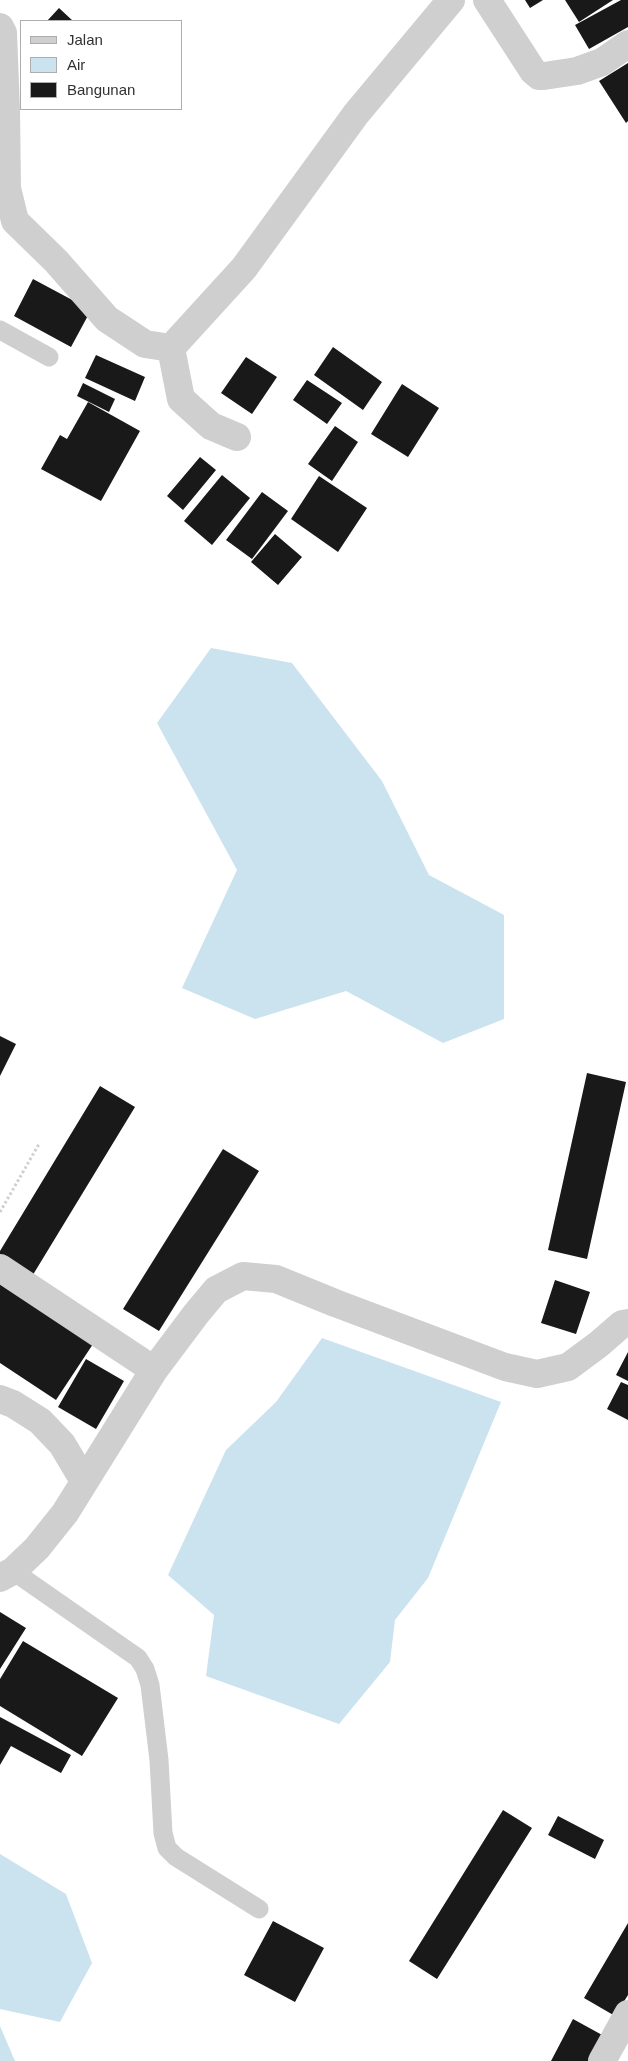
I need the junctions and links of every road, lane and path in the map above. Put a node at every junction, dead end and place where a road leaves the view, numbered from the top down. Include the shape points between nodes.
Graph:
1 (451, 0) edge
2 (487, 0) edge
3 (0, 27) edge
4 (628, 44) edge
5 (0, 330) edge
6 (170, 348) junction
7 (49, 357) dead end
8 (237, 438) dead end
9 (39, 1144) dead end
10 (0, 1212) edge
11 (0, 1268) edge
12 (628, 1323) edge
13 (154, 1370) junction
14 (0, 1399) edge
15 (84, 1481) junction
16 (7, 1574) edge
17 (260, 1909) dead end
18 (628, 2014) edge
19 (602, 2061) edge

1 - 6 street via 356,114 244,268
2 - 4 street via 539,76 577,71 602,62
3 - 6 street via 7,188 15,221 56,261 107,319 144,344
5 - 7 lane
6 - 8 street via 182,400 211,426
9 - 10 path
11 - 13 street
12 - 13 street via 622,1324 568,1367 537,1374 505,1368 276,1279 243,1276 216,1290
13 - 15 street
14 - 15 street via 40,1421 62,1444
15 - 16 street via 65,1513 37,1548
16 - 17 lane via 138,1658 150,1685 167,1848 176,1857
18 - 19 street

